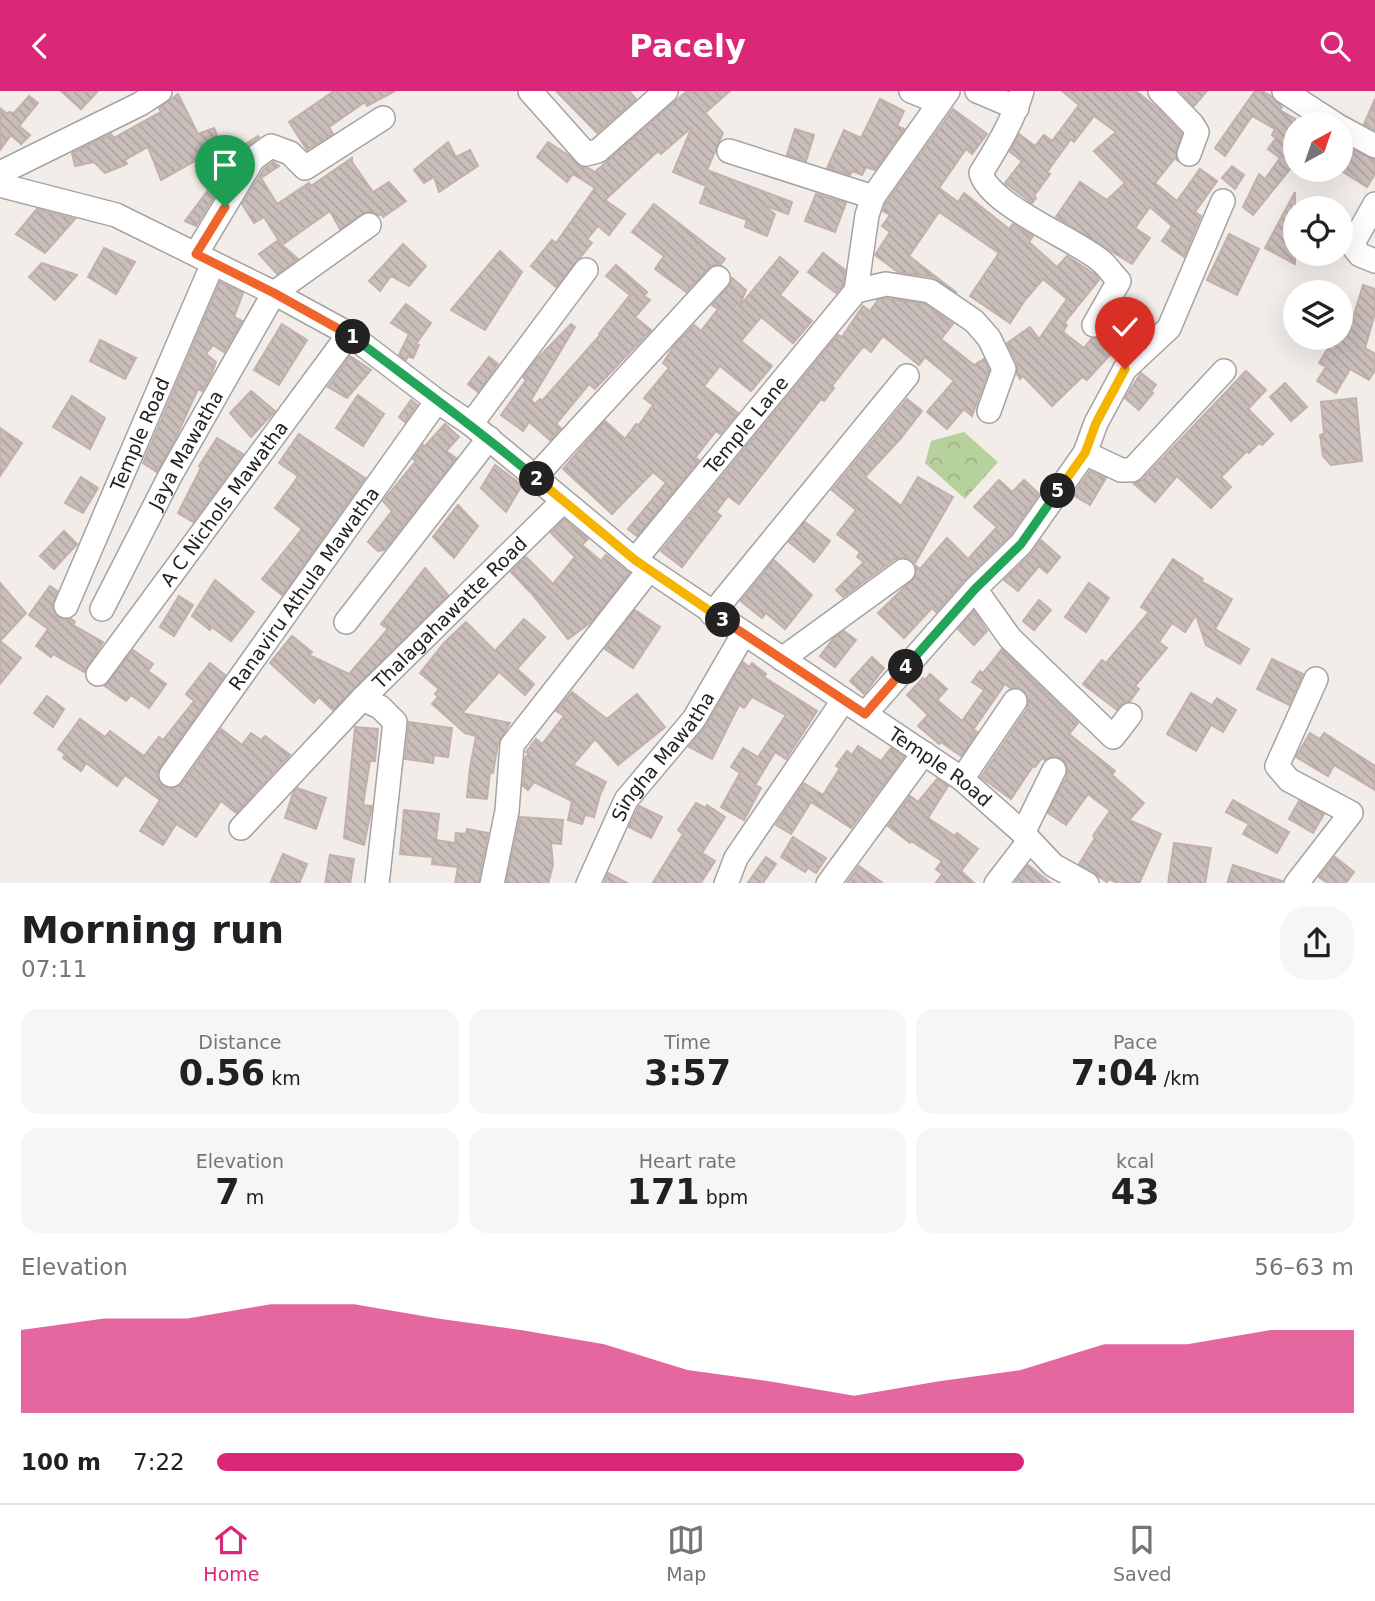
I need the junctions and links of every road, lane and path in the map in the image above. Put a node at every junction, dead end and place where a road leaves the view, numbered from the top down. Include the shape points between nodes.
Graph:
1 (160, 91) edge
2 (530, 91) edge
3 (666, 91) edge
4 (911, 91) edge
5 (977, 91) edge
6 (1160, 91) edge
7 (1284, 91) edge
8 (943, 96) edge
9 (1020, 99) edge
10 (1316, 112) edge
11 (383, 118) dead end
12 (1353, 134) edge
13 (1375, 146) edge
14 (729, 151) dead end
15 (1189, 155) dead end
16 (0, 173) edge
17 (0, 185) edge
18 (873, 197) junction
19 (1223, 201) dead end
20 (1375, 204) edge
21 (369, 225) dead end
22 (205, 258) junction
23 (1375, 261) edge
24 (586, 270) dead end
25 (718, 278) dead end
26 (856, 291) junction
27 (274, 293) junction
28 (1094, 325) dead end
29 (349, 334) junction
30 (1224, 371) dead end
31 (906, 376) dead end
32 (437, 401) junction
33 (989, 411) dead end
34 (471, 423) junction
35 (489, 438) junction
36 (1085, 453) junction
37 (535, 477) junction
38 (563, 501) junction
39 (642, 565) junction
40 (903, 571) dead end
41 (975, 589) junction
42 (66, 606) dead end
43 (102, 609) dead end
44 (712, 614) junction
45 (346, 622) dead end
46 (744, 633) junction
47 (782, 659) junction
48 (98, 674) dead end
49 (1316, 679) dead end
50 (362, 699) junction
51 (844, 701) junction
52 (1015, 701) dead end
53 (865, 714) junction
54 (1130, 715) dead end
55 (924, 753) junction
56 (1054, 771) dead end
57 (171, 775) dead end
58 (962, 779) junction
59 (241, 828) dead end
60 (1026, 838) junction
61 (1058, 874) edge
62 (377, 883) edge
63 (492, 883) edge
64 (588, 883) edge
65 (726, 883) edge
66 (829, 883) edge
67 (997, 883) edge
68 (1084, 883) edge
69 (1297, 883) edge

1 - 16 street
2 - 3 street via 586,154 598,151
4 - 8 street
5 - 9 street
6 - 15 street via 1196,132
7 - 10 street
8 - 18 street
9 - 28 street via 981,173 983,183 1024,215 1101,261 1119,281
11 - 22 street via 305,168 290,153 271,146 253,159
12 - 13 street
14 - 18 street
17 - 22 street, Temple Road via 116,215
18 - 26 street
19 - 36 street via 1169,328 1125,369
20 - 23 street via 1352,245 1360,255
21 - 27 street
22 - 27 street, Temple Road
22 - 42 street, Temple Road
24 - 34 street
25 - 37 street
26 - 33 street via 886,284 930,291 974,321 989,338 1004,369
26 - 39 street, Temple Lane
27 - 29 street, Temple Road
27 - 43 street, Jaya Mawatha via 170,476
29 - 32 street, Temple Road
29 - 48 street, A C Nichols Mawatha
30 - 36 street via 1132,470 1121,470
31 - 44 street
32 - 34 street, Temple Road
32 - 57 street, Ranaviru Athula Mawatha
34 - 35 street, Temple Road
35 - 37 street, Temple Road
35 - 45 street
36 - 41 street via 1021,544
37 - 38 street, Temple Road
38 - 39 street, Temple Road
38 - 50 street, Thalagahawatte Road
39 - 44 street, Temple Road
39 - 63 street via 512,745 508,811
40 - 47 street
41 - 53 street
41 - 54 street via 1010,638 1113,737
44 - 46 street, Temple Road
46 - 47 street, Temple Road
46 - 64 street, Singha Mawatha via 694,719 626,800
47 - 51 street, Temple Road
49 - 69 street via 1277,766 1289,781 1351,813
50 - 59 street
50 - 62 street, Thalagahawatte Road via 396,722
51 - 53 street, Temple Road
51 - 65 street via 736,859
52 - 58 street
53 - 55 street, Temple Road
55 - 58 street, Temple Road
55 - 66 street
56 - 60 street
58 - 60 street, Temple Road
60 - 61 street, Temple Road
60 - 67 street
61 - 68 street, Temple Road

